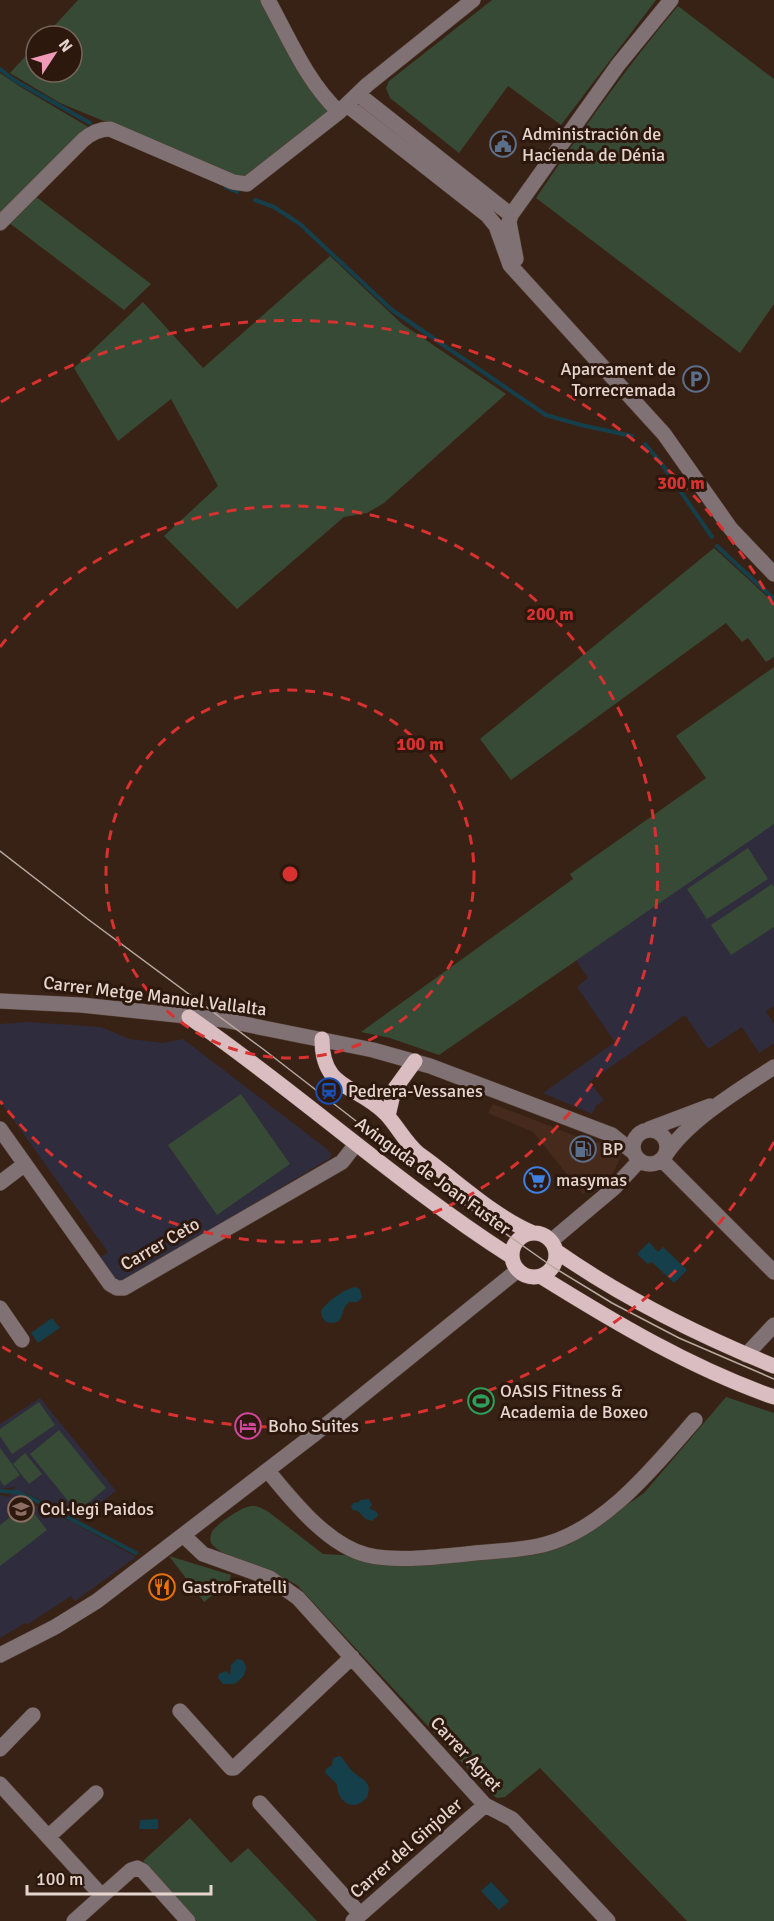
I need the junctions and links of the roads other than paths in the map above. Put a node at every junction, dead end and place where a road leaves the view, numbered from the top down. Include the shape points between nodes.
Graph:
1 (268, 0) edge
2 (473, 0) edge
3 (671, 0) edge
4 (348, 104) junction
5 (511, 215) junction
6 (0, 223) edge
7 (531, 288) junction
8 (774, 574) edge
9 (0, 1001) edge
10 (189, 1017) junction
11 (322, 1039) junction
12 (415, 1061) junction
13 (774, 1067) edge
14 (398, 1082) junction
15 (356, 1092) junction
16 (726, 1100) junction
17 (388, 1116) junction
18 (0, 1129) edge
19 (646, 1130) junction
20 (612, 1135) junction
21 (356, 1144) junction
22 (636, 1156) junction
23 (664, 1158) junction
24 (25, 1164) junction
25 (0, 1183) edge
26 (533, 1233) junction
27 (554, 1246) junction
28 (515, 1263) junction
29 (774, 1272) edge
30 (540, 1276) junction
31 (0, 1308) edge
32 (774, 1325) edge
33 (22, 1340) dead end
34 (746, 1355) junction
35 (774, 1366) edge
36 (774, 1397) edge
37 (694, 1420) dead end
38 (268, 1471) junction
39 (184, 1536) junction
40 (0, 1655) edge
41 (352, 1658) junction
42 (180, 1711) dead end
43 (33, 1715) dead end
44 (0, 1749) edge
45 (0, 1784) edge
46 (96, 1793) dead end
47 (260, 1803) dead end
48 (484, 1805) junction
49 (48, 1836) junction
50 (102, 1896) junction
51 (357, 1918) edge
52 (74, 1921) edge
53 (188, 1921) edge
54 (608, 1921) edge

1 - 4 street via 327,101
2 - 4 street
3 - 5 street via 618,65
4 - 5 street
4 - 6 street via 247,184 233,182 110,129 99,130 83,140
4 - 7 street via 487,215 496,226 510,265
5 - 7 street via 517,263
7 - 8 street via 664,434 731,528
9 - 10 street, Carrer Metge Manuel Vallalta
10 - 11 street, Carrer Metge Manuel Vallalta
10 - 21 main road, Avinguda de Joan Fuster
11 - 12 street, Carrer Metge Manuel Vallalta
11 - 15 main road, Avinguda de Joan Fuster via 327,1069
12 - 14 main road, Avinguda de Joan Fuster
12 - 20 street, Carrer Metge Manuel Vallalta
13 - 16 street
14 - 15 main road, Avinguda de Joan Fuster via 383,1090
14 - 17 main road, Avinguda de Joan Fuster
15 - 17 main road, Avinguda de Joan Fuster via 372,1100
16 - 19 street, Carrer Metge Manuel Vallalta
16 - 23 street via 675,1140
17 - 26 main road, Avinguda de Joan Fuster via 419,1154 501,1216
18 - 24 street, Carrer Ceto
19 - 20 street, Carrer Metge Manuel Vallalta
19 - 22 street via 633,1142
19 - 23 street via 659,1132 666,1140
20 - 22 street, Carrer Metge Manuel Vallalta
21 - 24 street, Carrer Ceto via 342,1162 121,1288 110,1284
21 - 28 main road, Avinguda de Joan Fuster
22 - 23 street via 653,1164
22 - 27 street via 618,1184
23 - 29 street
24 - 25 street
26 - 27 main road via 543,1235
26 - 28 main road via 516,1242
27 - 30 main road via 553,1267
27 - 34 main road via 597,1278
28 - 30 main road via 528,1276
28 - 38 street
30 - 36 main road via 668,1350
31 - 33 street
32 - 34 street
34 - 35 main road
37 - 38 street via 643,1480 621,1499 565,1537 538,1546 426,1558 367,1555 318,1526
38 - 39 street
39 - 40 street via 80,1613
39 - 41 street, Carrer Agret via 202,1554 261,1574 290,1591
41 - 42 street via 234,1768
41 - 48 street, Carrer Agret
43 - 44 street
45 - 49 street
46 - 49 street
47 - 51 street
48 - 51 street, Carrer del Ginjoler
48 - 54 street, Carrer Agret via 512,1819
49 - 50 street
50 - 52 street
50 - 53 street via 131,1870 139,1869

